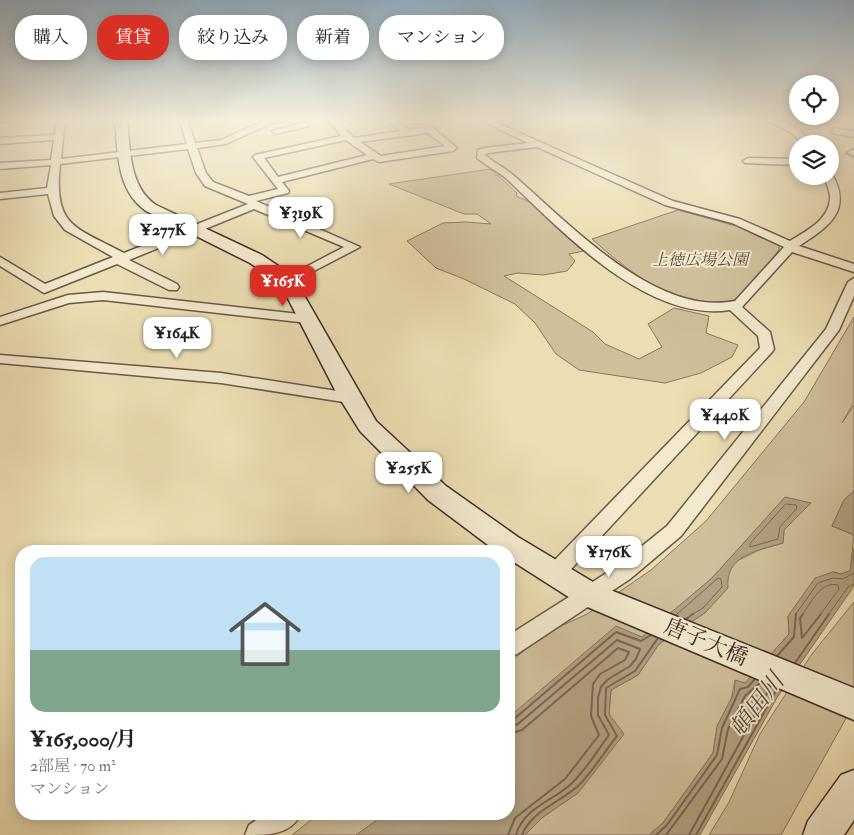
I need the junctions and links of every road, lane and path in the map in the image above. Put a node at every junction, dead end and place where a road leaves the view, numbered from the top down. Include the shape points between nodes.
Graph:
1 (57, 158) edge
2 (91, 158) edge
3 (126, 158) edge
4 (197, 158) edge
5 (259, 158) edge
6 (367, 158) edge
7 (483, 158) edge
8 (571, 158) edge
9 (748, 161) dead end
10 (57, 162) junction
11 (789, 162) edge
12 (0, 166) edge
13 (276, 180) junction
14 (832, 185) edge
15 (52, 191) junction
16 (0, 196) edge
17 (252, 202) junction
18 (193, 229) junction
19 (790, 246) junction
20 (121, 259) junction
21 (0, 261) edge
22 (854, 268) edge
23 (287, 280) junction
24 (854, 282) edge
25 (173, 287) dead end
26 (733, 306) junction
27 (308, 319) junction
28 (0, 321) edge
29 (0, 358) edge
30 (350, 398) junction
31 (508, 545) edge
32 (515, 549) edge
33 (555, 573) junction
34 (600, 598) junction
35 (515, 644) edge
36 (854, 704) edge
37 (854, 788) edge
38 (279, 820) edge
39 (259, 835) edge
40 (822, 835) edge

1 - 10 street
2 - 10 street
3 - 18 street via 138,198
4 - 17 street via 209,184
5 - 13 street
6 - 13 street
7 - 26 street via 509,176 570,233 634,279 688,305
8 - 19 street via 669,203 736,221
9 - 11 street
10 - 12 street
10 - 15 street
13 - 17 street via 284,191
14 - 19 street via 836,198 832,213 821,226
15 - 16 street
15 - 20 street via 59,216 69,228
17 - 18 street
17 - 23 street via 354,247
18 - 20 street
18 - 23 street via 256,259
19 - 22 street
19 - 26 street via 740,304
20 - 21 street via 44,289
20 - 25 street
23 - 27 street, 唐子大橋
24 - 34 street via 832,330 674,531 623,573
26 - 33 street via 765,335 767,349
27 - 28 street via 104,296 68,299
27 - 30 street, 唐子大橋
29 - 30 street via 221,378
30 - 31 street, 唐子大橋 via 368,426 437,493
32 - 33 street, 唐子大橋
33 - 34 street, 唐子大橋
34 - 35 street
34 - 36 street, 唐子大橋
37 - 40 street
38 - 39 street

